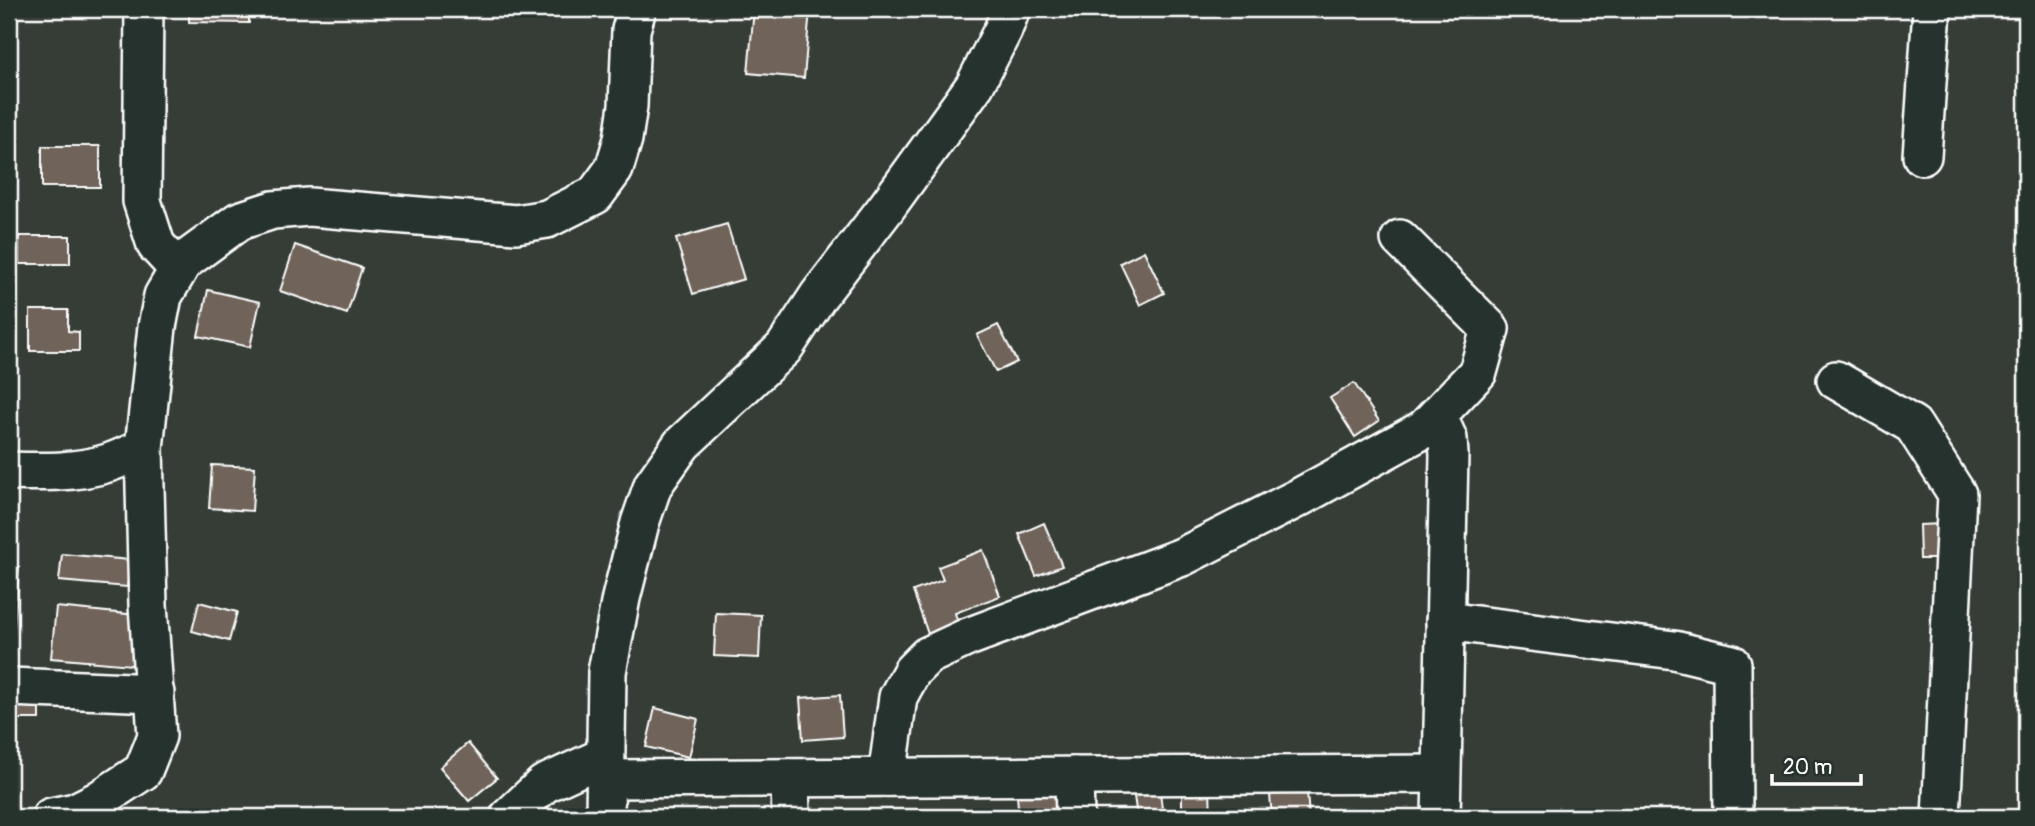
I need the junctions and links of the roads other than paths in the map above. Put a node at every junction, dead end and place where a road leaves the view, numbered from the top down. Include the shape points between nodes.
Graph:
1 (144, 9) edge
2 (637, 9) edge
3 (1011, 9) edge
4 (1932, 9) edge
5 (1922, 156) dead end
6 (1400, 239) dead end
7 (183, 262) junction
8 (1836, 380) dead end
9 (1424, 429) junction
10 (144, 448) junction
11 (9, 471) edge
12 (1445, 621) junction
13 (9, 687) edge
14 (155, 693) junction
15 (605, 768) junction
16 (1441, 774) junction
17 (1074, 776) junction
18 (887, 777) junction
19 (790, 778) junction
20 (51, 817) edge
21 (509, 817) edge
22 (605, 817) edge
23 (791, 817) edge
24 (1075, 817) edge
25 (1441, 817) edge
26 (1733, 817) edge
27 (1941, 817) edge

1 - 7 street via 142,201 156,245 169,259
2 - 7 street via 631,30 623,139 614,169 595,195 548,219 516,223 309,206 273,210 239,220
3 - 15 street via 975,85 784,348 682,444 653,485 621,598 607,672
4 - 5 street
6 - 9 street via 1490,329 1478,372
7 - 10 street via 163,296
8 - 27 street via 1913,425 1957,494
9 - 12 street via 1443,428 1448,439
9 - 18 street via 1182,557 927,656 912,671 898,697
10 - 11 street via 82,469
10 - 14 street
12 - 16 street
12 - 26 street via 1674,650 1732,664
13 - 14 street
14 - 20 street via 157,736 143,771 75,812
15 - 19 street
15 - 21 street via 544,784
15 - 22 street
16 - 17 street
16 - 25 street
17 - 18 street
17 - 24 street
18 - 19 street
19 - 23 street

